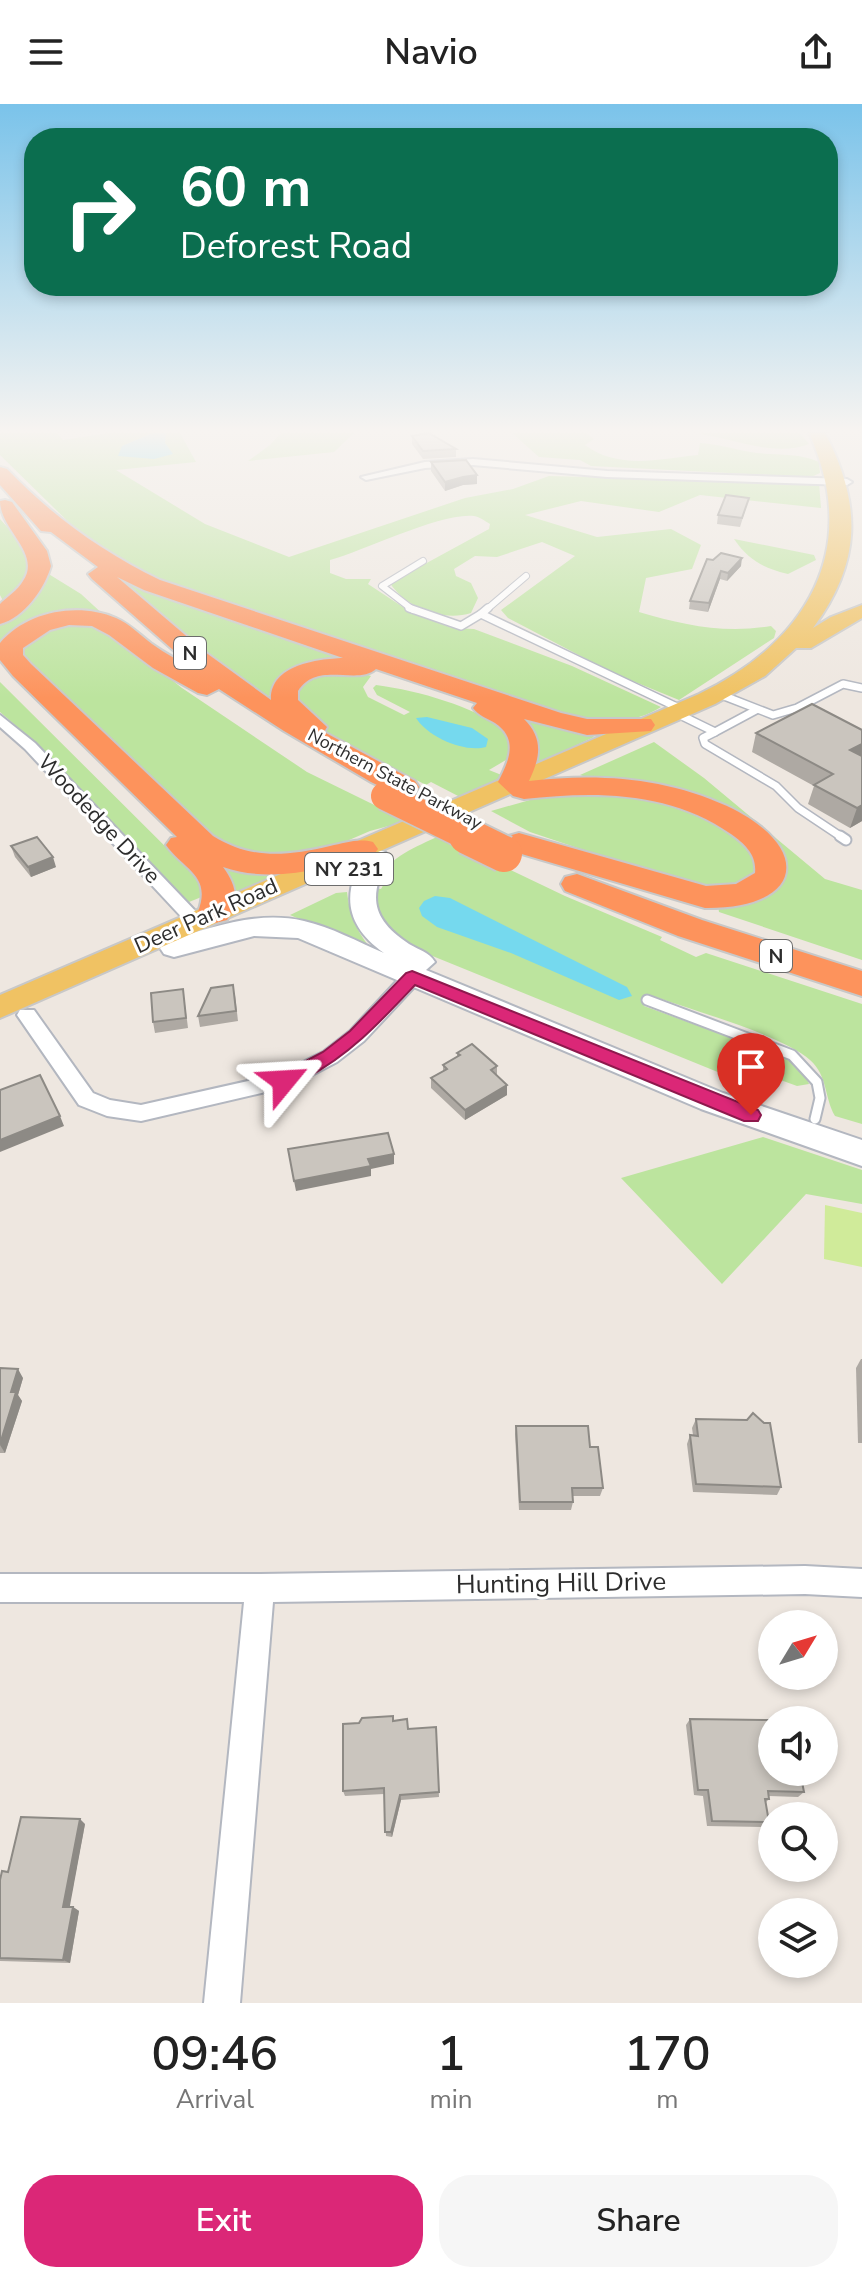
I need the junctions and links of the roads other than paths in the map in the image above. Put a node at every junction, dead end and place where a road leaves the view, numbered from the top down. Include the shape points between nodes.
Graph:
1 (15, 522) edge
2 (22, 522) edge
3 (46, 522) edge
4 (51, 522) edge
5 (858, 539) edge
6 (423, 561) dead end
7 (526, 576) dead end
8 (862, 598) edge
9 (862, 611) edge
10 (817, 613) junction
11 (481, 614) junction
12 (0, 617) edge
13 (0, 667) edge
14 (759, 670) junction
15 (207, 687) junction
16 (862, 688) edge
17 (719, 694) junction
18 (797, 708) junction
19 (756, 710) junction
20 (681, 713) junction
21 (810, 715) edge
22 (0, 719) edge
23 (641, 725) junction
24 (715, 732) junction
25 (386, 784) junction
26 (518, 786) junction
27 (846, 840) dead end
28 (512, 848) junction
29 (369, 853) junction
30 (205, 916) junction
31 (174, 948) junction
32 (862, 965) edge
33 (412, 977) junction
34 (862, 984) edge
35 (647, 1000) dead end
36 (9, 1016) edge
37 (815, 1119) junction
38 (862, 1134) edge
39 (862, 1153) edge
40 (862, 1583) edge
41 (0, 1588) edge
42 (260, 1588) junction
43 (222, 2003) edge

1 - 12 highway via 40,566 34,584
2 - 15 highway, Northern State Parkway / N via 150,643
3 - 25 highway, Northern State Parkway / N via 210,668
4 - 23 highway via 107,563 152,585 554,720 587,727
5 - 10 main road, Deer Park Road
6 - 11 lane via 382,586 393,599 419,614 461,626
7 - 11 lane
8 - 10 main road
9 - 14 main road
10 - 14 main road, Deer Park Road
11 - 20 lane
13 - 30 highway via 213,875 222,891
14 - 17 main road, Deer Park Road
15 - 25 highway, Northern State Parkway / N via 317,758
15 - 29 highway via 99,620 41,625 10,647 16,665 220,855 272,866
16 - 18 lane via 843,684
17 - 19 lane
17 - 20 main road, Deer Park Road
18 - 19 lane via 773,715
18 - 21 lane
19 - 24 lane
20 - 23 main road, Deer Park Road / NY 231
20 - 24 lane
20 - 26 main road, Deer Park Road / NY 231 via 654,732
22 - 30 street, Woodedge Drive
23 - 26 main road, Deer Park Road / NY 231
24 - 27 lane via 703,738 705,744 776,786
25 - 26 highway via 289,708 283,698 290,682 318,667 358,665 488,709 525,739
25 - 28 highway, Northern State Parkway / N, bridge
26 - 28 highway via 609,785 685,800 749,833 767,851 771,868 765,882 751,891 705,897
26 - 29 main road, Deer Park Road / NY 231
28 - 32 highway, Northern State Parkway / N
28 - 34 highway, Northern State Parkway / N via 690,928
29 - 30 main road, Deer Park Road / NY 231
29 - 31 main road, Deer Park Road / NY 231
29 - 37 street via 361,886 364,911 377,934 400,952 667,1065
30 - 36 main road, Deer Park Road / NY 231
31 - 33 street via 240,929 283,925 314,933
31 - 36 main road, Deer Park Road / NY 231
33 - 36 street via 357,1036 284,1081 141,1113 86,1099
33 - 39 street via 712,1101
35 - 37 lane via 792,1055 818,1082 822,1099
37 - 38 street
40 - 42 street, Hunting Hill Drive
41 - 42 street, Hunting Hill Drive
42 - 43 street

